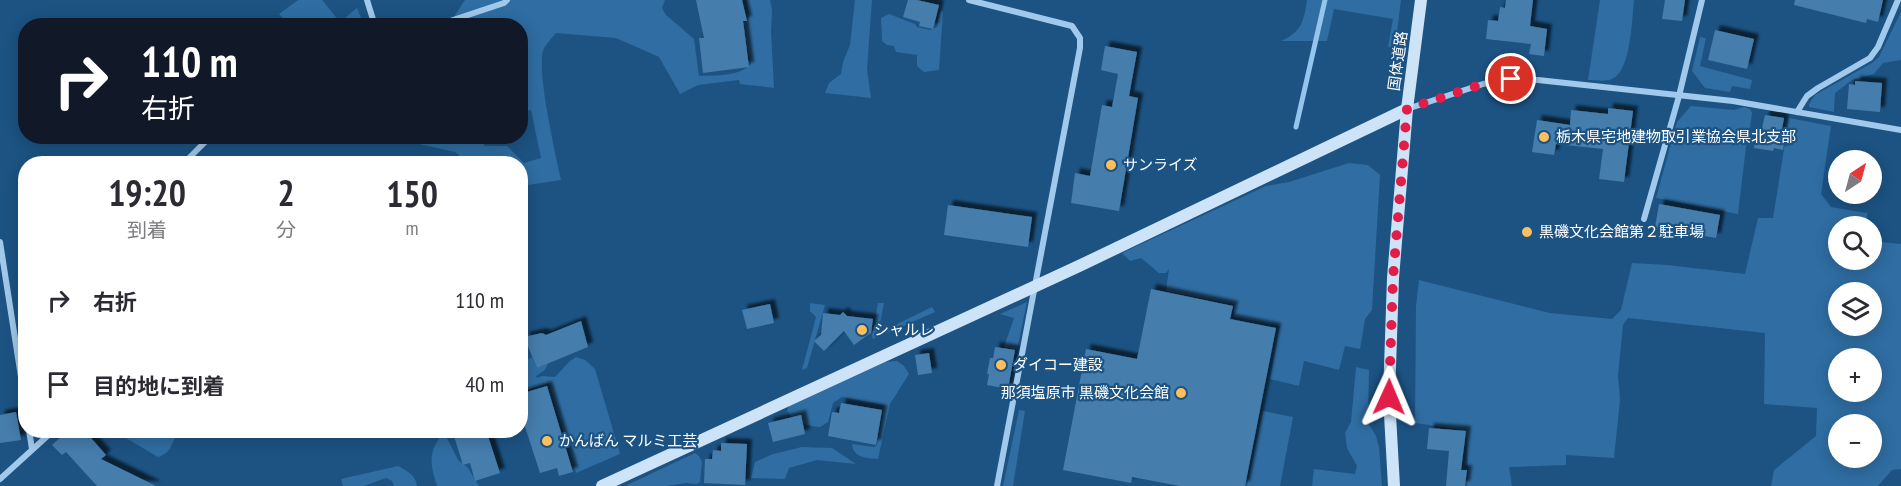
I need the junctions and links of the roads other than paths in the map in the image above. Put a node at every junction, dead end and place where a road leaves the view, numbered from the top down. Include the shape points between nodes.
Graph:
1 (367, 0) edge
2 (507, 0) edge
3 (969, 0) edge
4 (1421, 0) edge
5 (1702, 0) edge
6 (1898, 0) edge
7 (373, 18) edge
8 (460, 18) edge
9 (1679, 96) junction
10 (1407, 109) junction
11 (1797, 112) junction
12 (1901, 130) edge
13 (204, 144) edge
14 (191, 156) edge
15 (1644, 219) dead end
16 (0, 242) edge
17 (1036, 285) junction
18 (18, 358) edge
19 (30, 438) edge
20 (45, 438) edge
21 (32, 449) junction
22 (0, 479) edge
23 (602, 486) edge
24 (997, 486) edge
25 (1394, 486) edge

1 - 7 street
2 - 8 street
3 - 17 street via 1072,26 1080,38
4 - 10 street, 国体道路
5 - 9 street
6 - 11 street via 1870,58 1807,96
9 - 10 street via 1511,79
9 - 11 street
9 - 15 street
10 - 17 street
10 - 25 street, 国体道路 via 1391,330 1389,397
11 - 12 street
13 - 14 street
16 - 18 street
17 - 23 street
17 - 24 street
19 - 21 street
20 - 21 street
21 - 22 street

